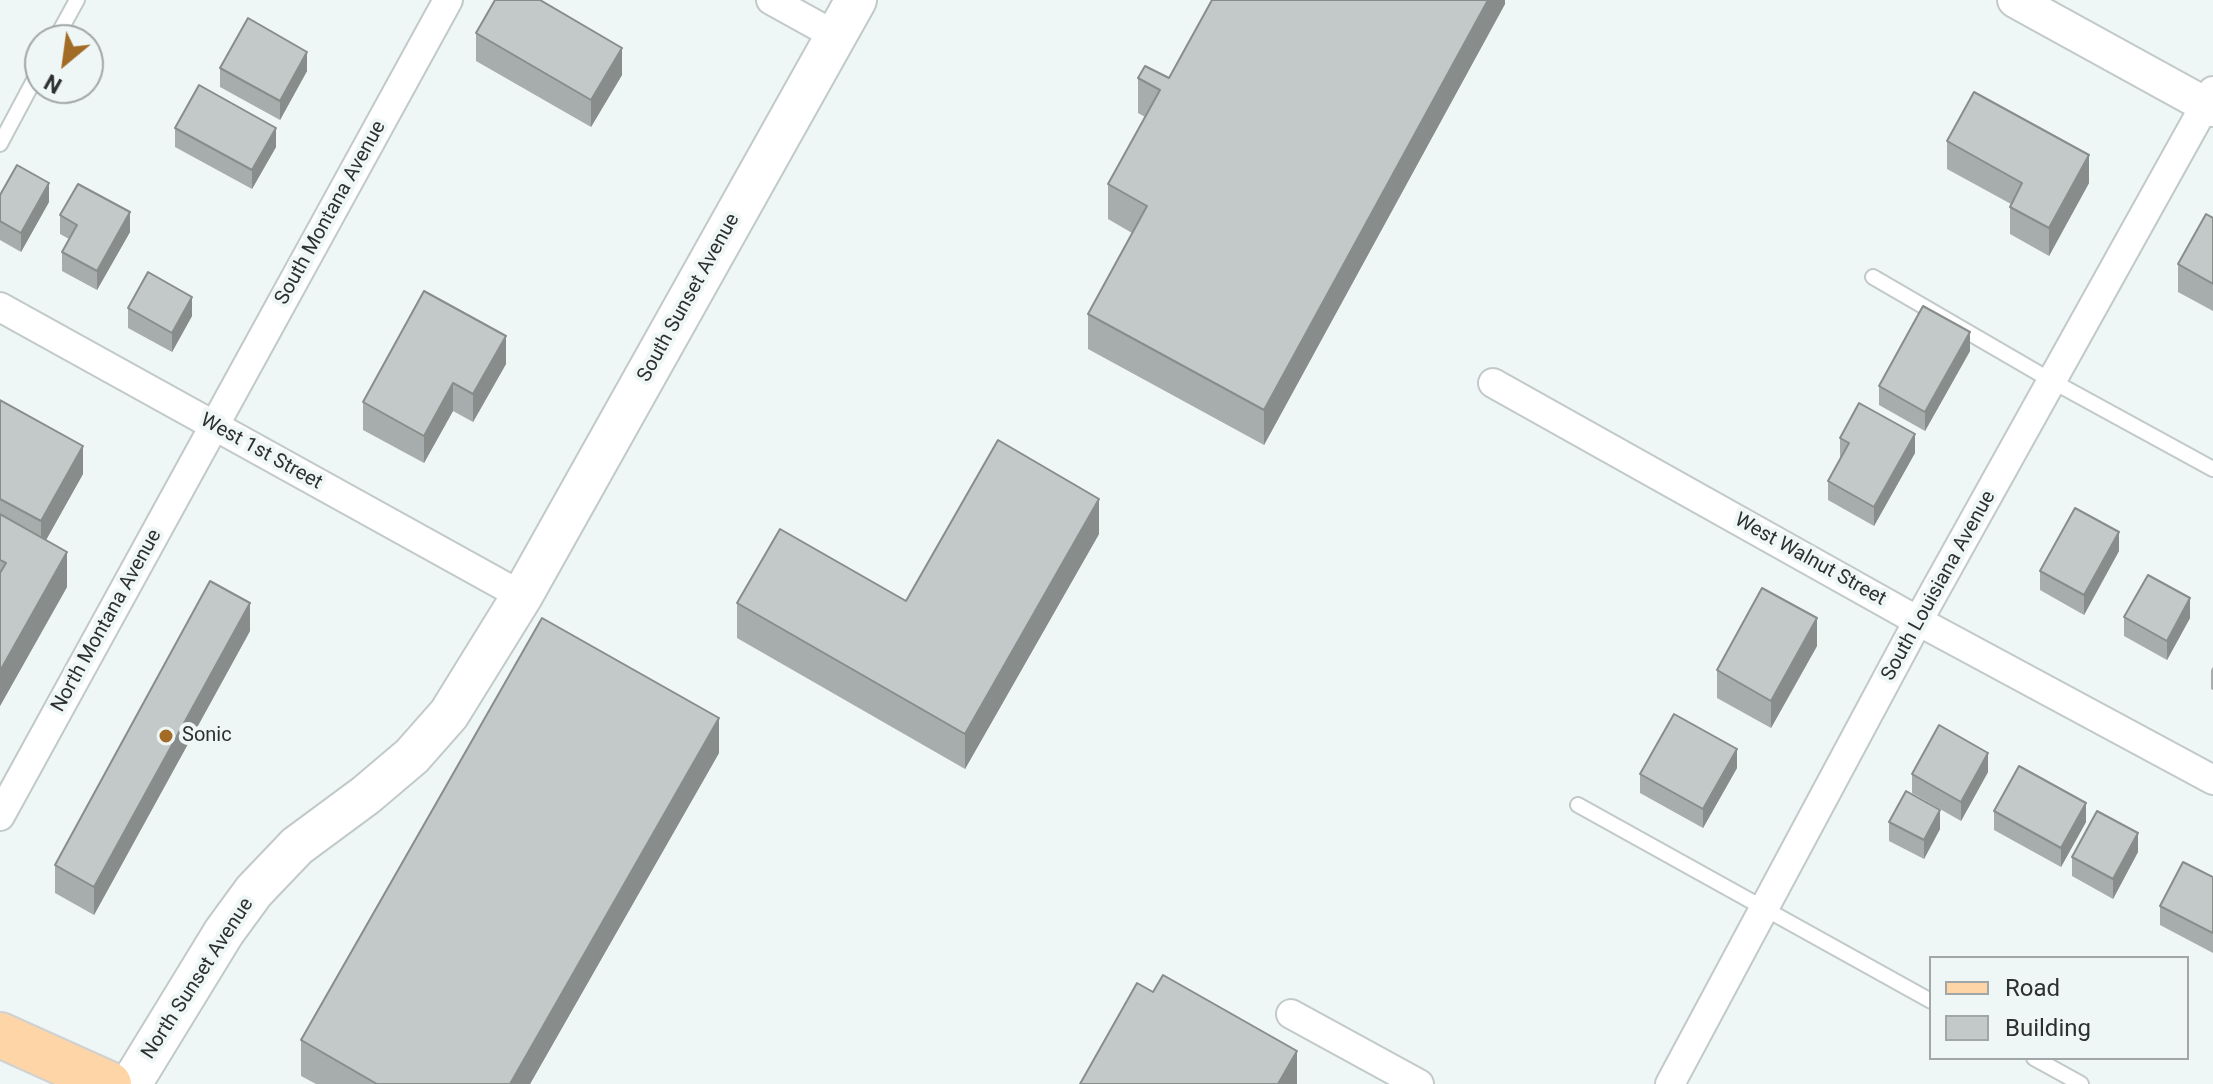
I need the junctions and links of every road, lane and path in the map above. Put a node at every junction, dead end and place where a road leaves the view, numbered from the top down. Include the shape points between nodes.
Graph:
1 (77, 0) edge
2 (448, 0) edge
3 (771, 0) edge
4 (856, 0) edge
5 (2015, 0) edge
6 (64, 24) edge
7 (836, 36) junction
8 (24, 99) edge
9 (2210, 101) edge
10 (0, 144) edge
11 (1873, 277) dead end
12 (0, 307) edge
13 (2052, 381) junction
14 (1493, 383) dead end
15 (213, 425) junction
16 (2213, 469) edge
17 (522, 596) junction
18 (1918, 621) junction
19 (2213, 780) edge
20 (1578, 805) dead end
21 (0, 816) edge
22 (1764, 908) junction
23 (1929, 1000) edge
24 (1291, 1014) dead end
25 (0, 1035) edge
26 (2038, 1060) edge
27 (1402, 1080) edge
28 (109, 1084) edge
29 (131, 1084) edge
30 (1670, 1084) edge
31 (2081, 1084) edge

1 - 6 lane
2 - 15 street, South Montana Avenue
3 - 7 street
4 - 7 main road, South Sunset Avenue
5 - 9 street
7 - 17 main road, South Sunset Avenue
8 - 10 lane
9 - 13 street, South Louisiana Avenue
11 - 13 lane
12 - 15 street, West 1st Street
13 - 16 lane
13 - 18 street, South Louisiana Avenue
14 - 18 street, West Walnut Street
15 - 17 street, West 1st Street
15 - 21 street, North Montana Avenue
17 - 29 main road, North Sunset Avenue via 439,726 392,775 297,846 254,891
18 - 19 street, West Walnut Street
18 - 22 street, South Louisiana Avenue
20 - 22 lane
22 - 23 lane
22 - 30 street, South Louisiana Avenue
24 - 27 street
25 - 28 main road
26 - 31 lane

